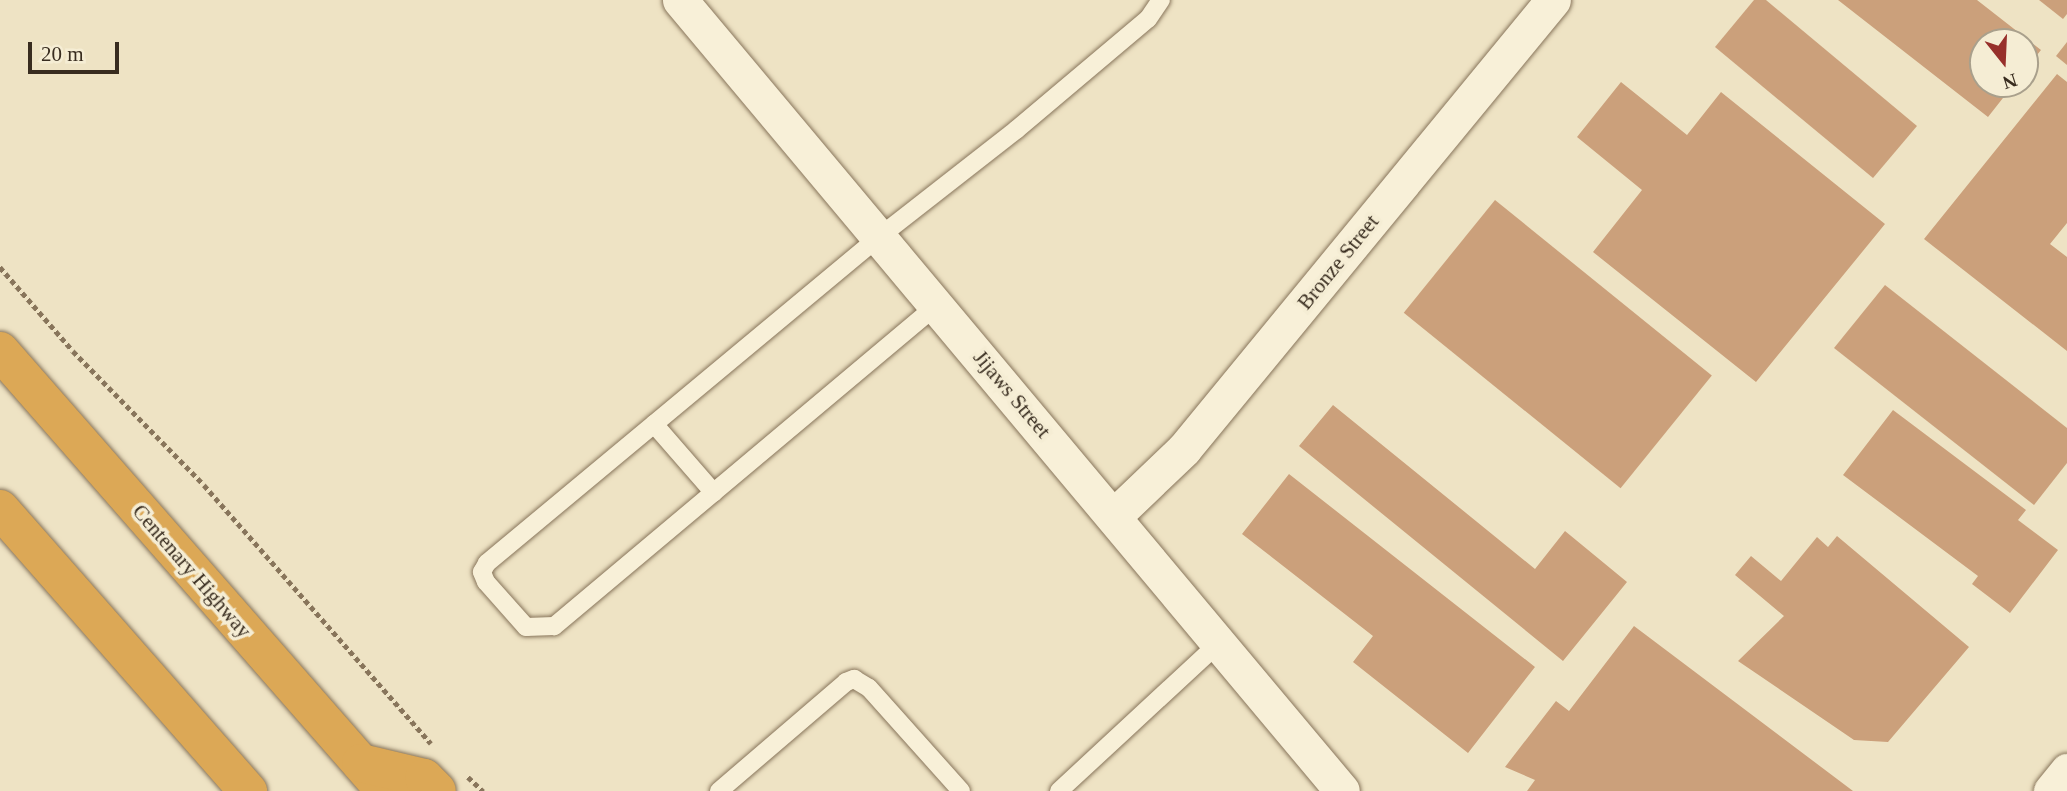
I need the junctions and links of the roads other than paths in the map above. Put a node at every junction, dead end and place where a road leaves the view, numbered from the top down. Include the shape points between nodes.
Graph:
1 (680, 0) edge
2 (1161, 0) edge
3 (1553, 0) edge
4 (879, 237) junction
5 (937, 305) junction
6 (0, 351) edge
7 (654, 424) junction
8 (714, 493) junction
9 (0, 509) edge
10 (1114, 516) junction
11 (1219, 643) junction
12 (2067, 771) edge
13 (373, 777) edge
14 (451, 782) edge
15 (248, 791) edge
16 (719, 791) edge
17 (961, 791) edge
18 (1059, 791) edge
19 (1342, 791) edge
20 (2051, 791) edge

1 - 4 street, Jijaws Street
2 - 4 lane via 1147,19 1016,130
3 - 10 street, Bronze Street via 1184,449
4 - 5 street, Jijaws Street
4 - 7 lane
5 - 8 lane
5 - 10 street, Jijaws Street
6 - 13 highway, Centenary Highway
7 - 8 lane
7 - 8 lane via 487,564 482,572 486,582 526,626 554,626
9 - 15 highway
10 - 11 street, Jijaws Street
11 - 18 lane
11 - 19 street, Jijaws Street
12 - 20 street
13 - 14 highway
16 - 17 lane via 846,681 854,679 869,688

